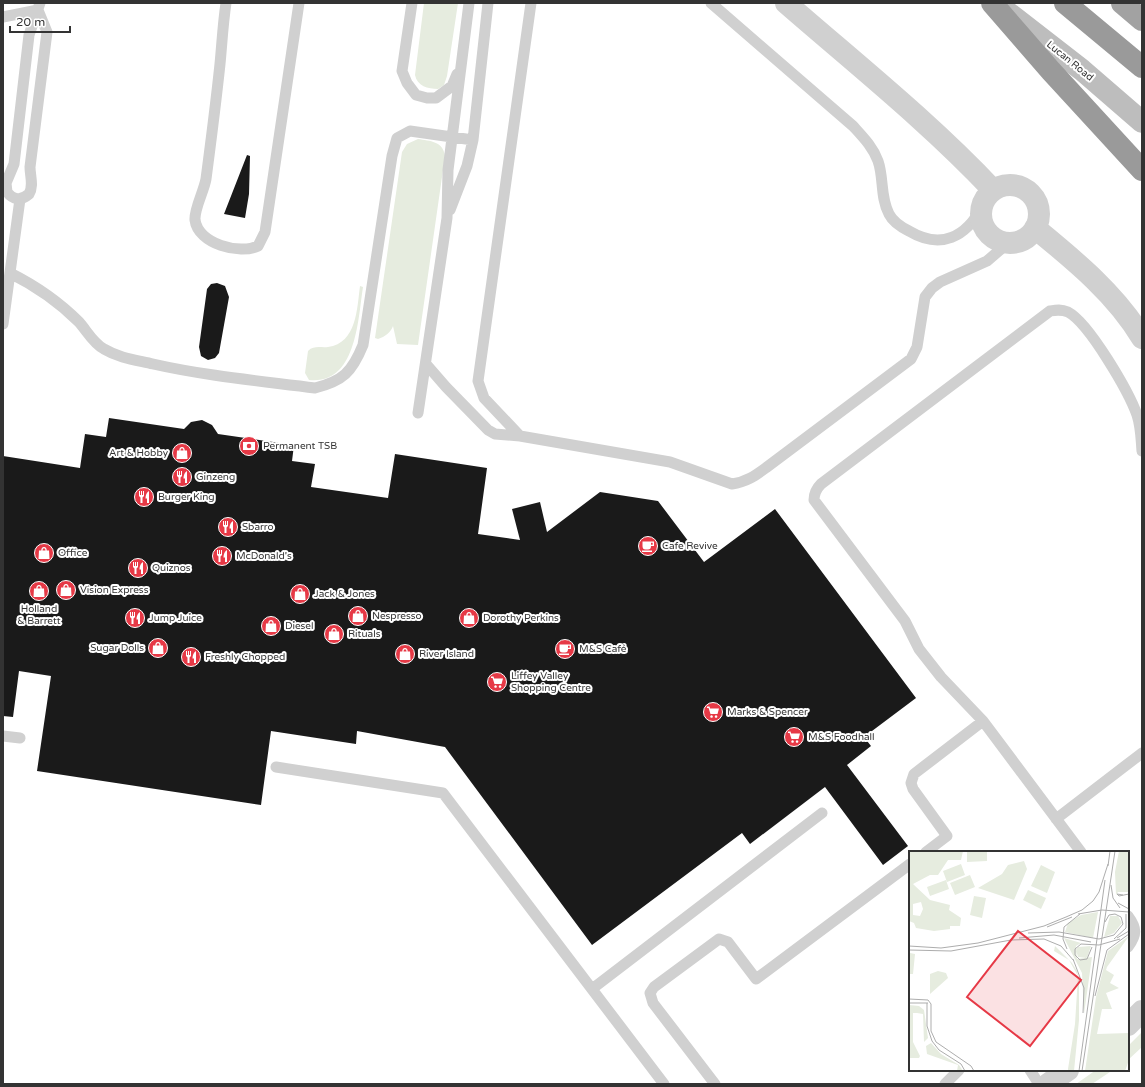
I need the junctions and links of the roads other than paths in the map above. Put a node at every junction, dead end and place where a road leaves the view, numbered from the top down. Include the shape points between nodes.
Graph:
1 (226, 3) edge
2 (298, 3) edge
3 (412, 3) edge
4 (469, 3) edge
5 (488, 3) edge
6 (531, 3) edge
7 (711, 3) edge
8 (786, 3) edge
9 (992, 3) edge
10 (995, 3) edge
11 (1065, 3) edge
12 (1122, 3) edge
13 (39, 6) edge
14 (3, 18) edge
15 (1142, 20) edge
16 (460, 67) junction
17 (1142, 67) edge
18 (1142, 122) edge
19 (453, 138) junction
20 (473, 140) junction
21 (1142, 170) edge
22 (987, 198) junction
23 (20, 199) junction
24 (447, 218) junction
25 (1035, 228) junction
26 (1008, 243) junction
27 (10, 273) junction
28 (3, 324) edge
29 (1142, 338) edge
30 (426, 364) junction
31 (418, 413) dead end
32 (520, 436) junction
33 (1142, 451) edge
34 (983, 721) junction
35 (3, 736) edge
36 (20, 738) dead end
37 (1142, 754) edge
38 (276, 767) dead end
39 (822, 813) dead end
40 (1056, 819) junction
41 (927, 851) edge
42 (1079, 851) edge
43 (909, 865) edge
44 (1129, 917) edge
45 (1129, 945) edge
46 (592, 988) junction
47 (1142, 1011) edge
48 (1129, 1024) edge
49 (958, 1071) edge
50 (1031, 1071) edge
51 (664, 1084) edge
52 (714, 1084) edge
53 (945, 1084) edge
54 (1039, 1084) edge

1 - 2 lane via 205,181 194,219 202,236 210,242 247,249 258,246 265,232
3 - 16 lane via 402,71 416,95 436,98 452,86
4 - 16 lane
5 - 20 lane
6 - 32 lane via 478,381 484,398
7 - 22 lane via 848,121 871,147 878,161 883,201 896,223 925,238 946,240 958,235 974,222
8 - 22 street via 962,158
9 - 21 highway
10 - 18 main road, Lucan Road via 1082,70
11 - 17 highway
12 - 15 highway
13 - 14 lane
13 - 23 lane via 47,32 46,51 30,167 32,186 29,194
13 - 23 lane via 28,35 14,164 6,183 7,192
16 - 19 lane
19 - 20 lane
19 - 24 lane via 448,170
19 - 27 lane via 410,132 397,138 392,156 363,345 352,368 338,381 327,385 315,388 206,374 112,354 101,348 81,324 51,297 33,284
20 - 24 lane via 467,166
22 - 25 street via 1002,186 1011,184 1021,187 1035,200 1038,209
22 - 26 street via 982,223 992,237
23 - 27 lane
24 - 30 lane
25 - 26 street via 1023,240
25 - 29 street via 1074,259 1094,279 1121,308
26 - 32 lane via 987,261 932,288 925,297 917,347 911,359 761,471 741,483 732,484 670,462
27 - 28 lane
30 - 31 lane
30 - 32 lane via 488,430 495,434
33 - 34 lane via 1140,425 1119,379 1083,326 1068,312 1060,309 1050,311 816,488 814,500 905,621 920,649 941,677
34 - 40 lane
34 - 41 lane via 914,774 913,789 948,836
35 - 36 lane
37 - 40 lane
38 - 46 lane via 443,793
39 - 46 lane
40 - 42 lane
43 - 52 lane via 756,979 724,939 719,940 654,987 650,993 653,1003
44 - 45 lane via 1135,926 1136,934
46 - 51 lane
47 - 48 street
49 - 53 lane
50 - 54 lane

